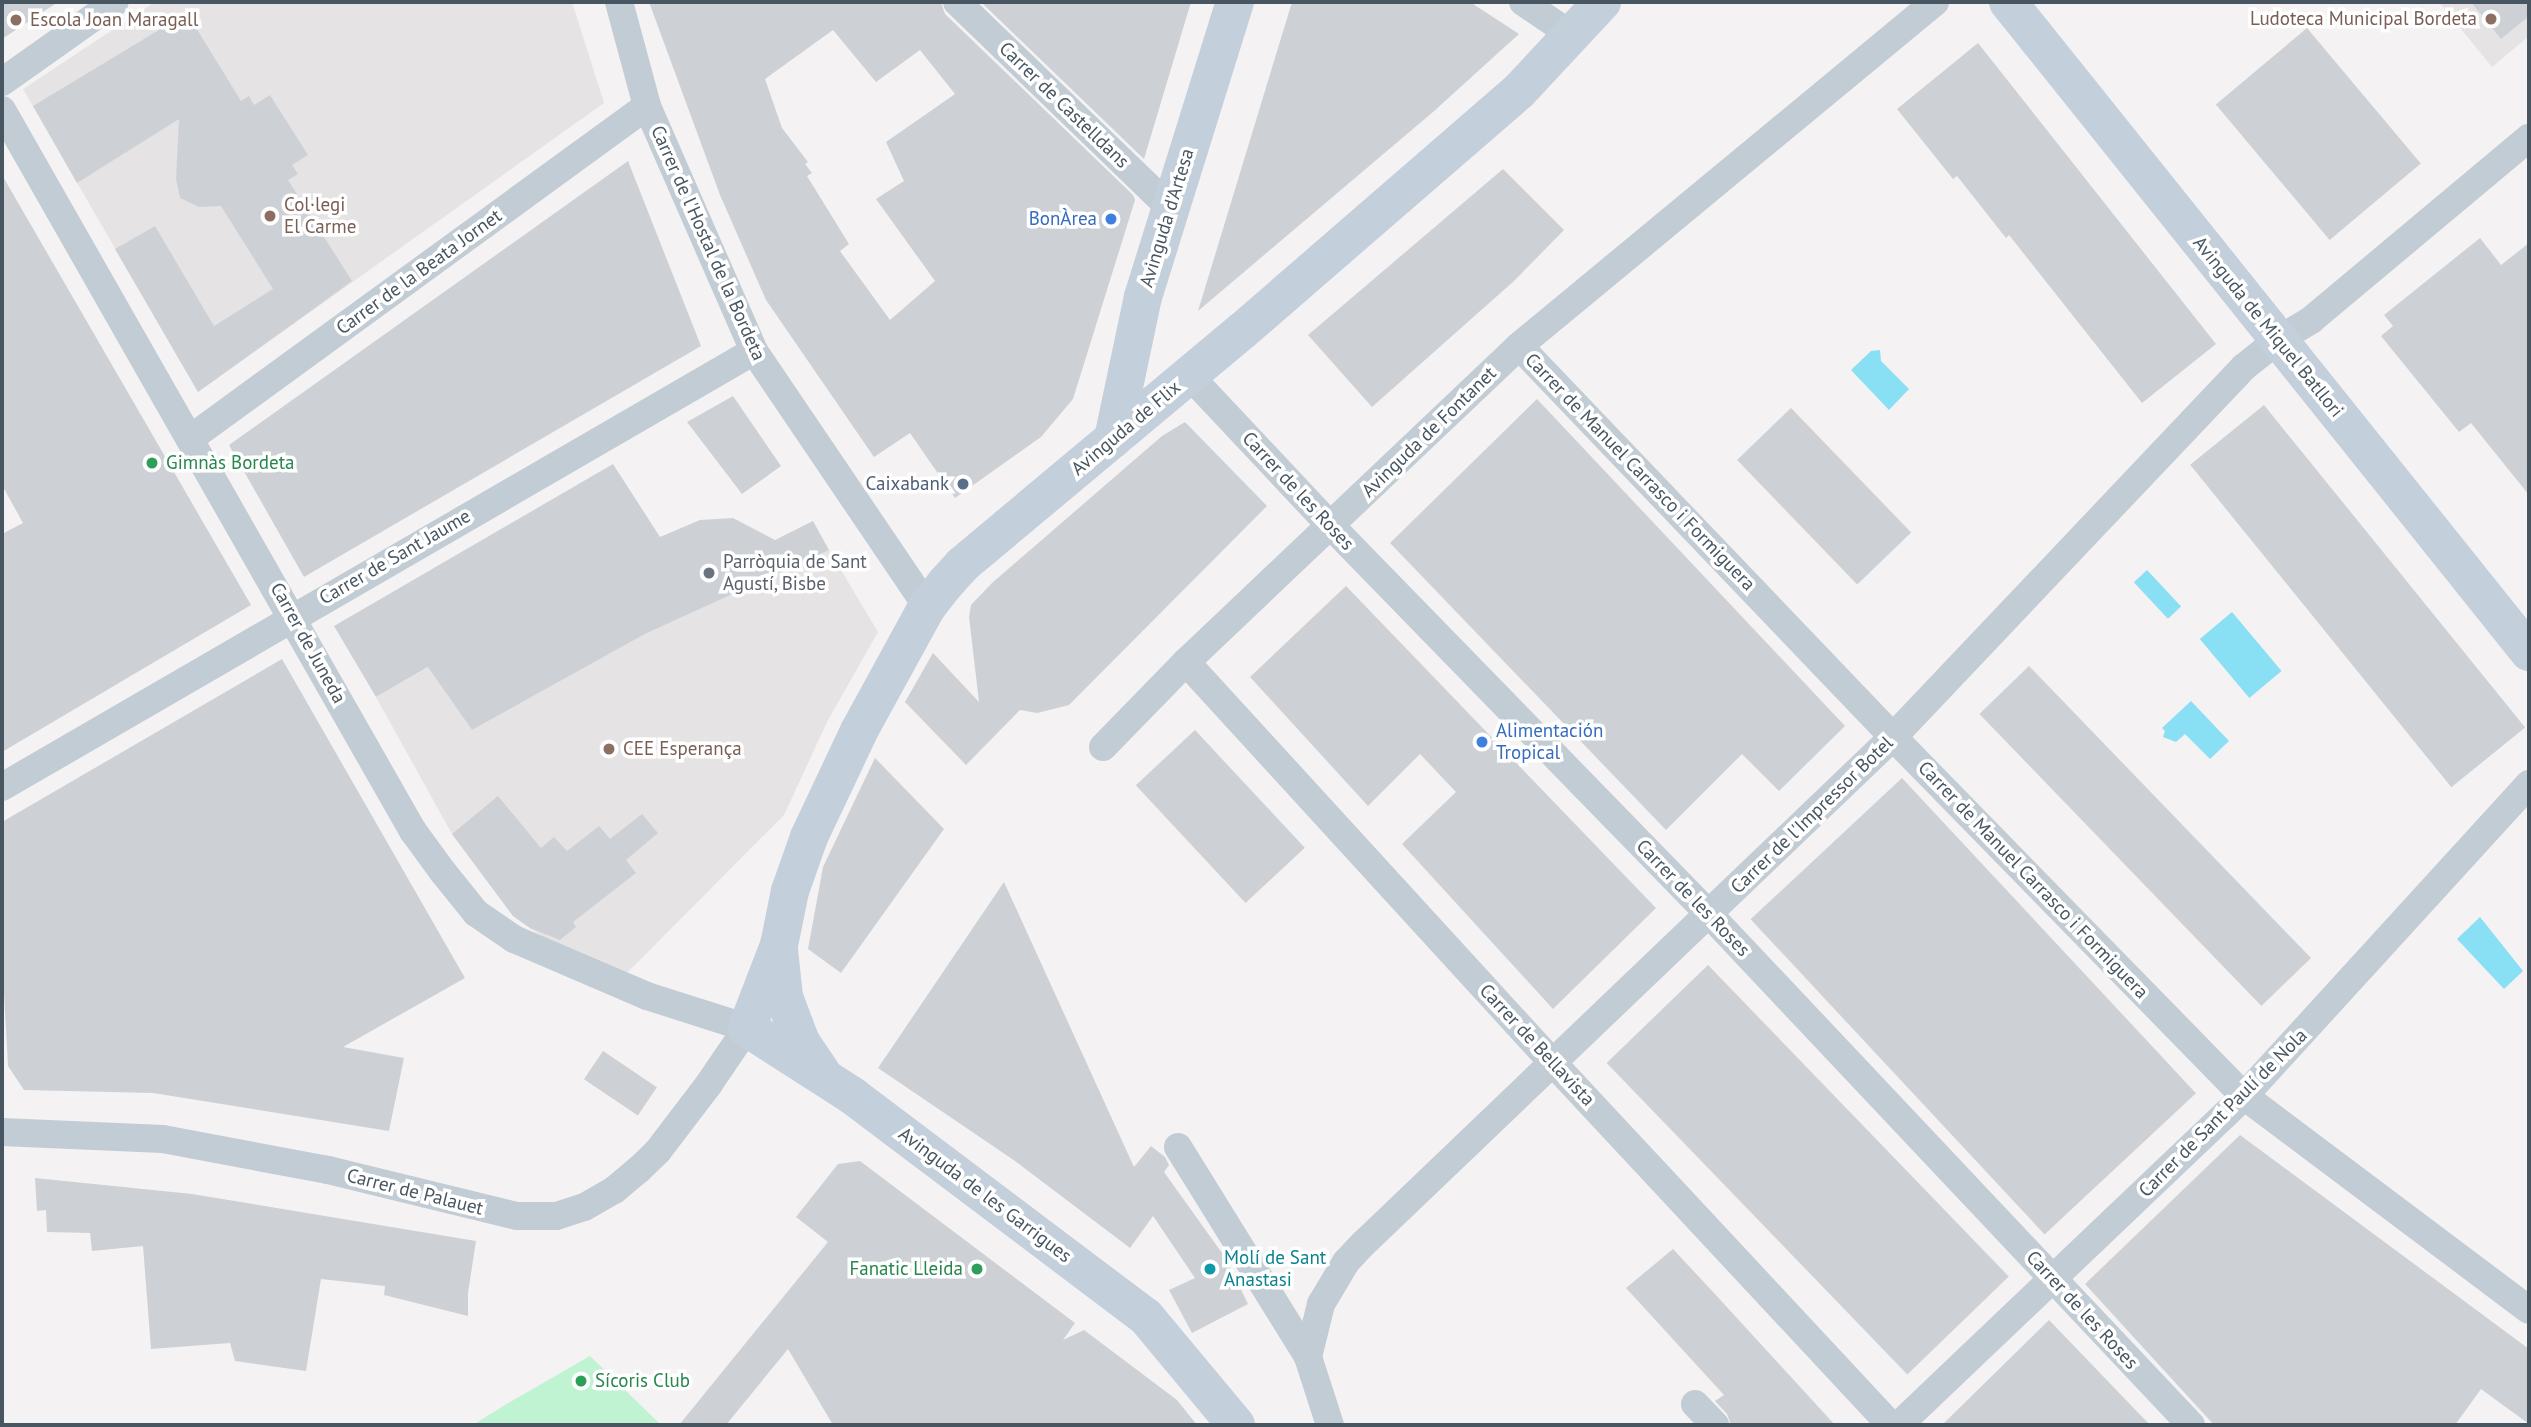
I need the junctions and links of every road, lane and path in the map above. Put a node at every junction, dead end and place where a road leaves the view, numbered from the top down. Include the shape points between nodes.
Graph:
1 (115, 2) edge
2 (619, 2) edge
3 (957, 2) edge
4 (1235, 2) edge
5 (1523, 2) edge
6 (1602, 2) edge
7 (1935, 2) edge
8 (2008, 2) edge
9 (1573, 36) junction
10 (2, 82) edge
11 (646, 106) junction
12 (2, 110) edge
13 (2529, 138) edge
14 (1170, 208) junction
15 (2278, 340) junction
16 (1519, 346) junction
17 (754, 351) junction
18 (1189, 375) junction
19 (191, 438) junction
20 (1113, 439) junction
21 (1331, 526) junction
22 (927, 607) junction
23 (293, 616) junction
24 (2529, 652) edge
25 (1186, 662) junction
26 (1893, 737) junction
27 (1103, 747) dead end
28 (2529, 784) edge
29 (2, 787) edge
30 (1709, 913) junction
31 (779, 945) junction
32 (747, 1028) junction
33 (1553, 1063) junction
34 (826, 1080) junction
35 (2244, 1096) junction
36 (2, 1132) edge
37 (1178, 1147) dead end
38 (2053, 1280) junction
39 (2529, 1310) edge
40 (1308, 1357) junction
41 (1695, 1404) dead end
42 (1236, 1425) edge
43 (1330, 1425) edge
44 (1715, 1425) edge
45 (1891, 1425) edge
46 (1899, 1425) edge
47 (2190, 1425) edge

1 - 10 street
2 - 11 street, Carrer de l'Hostal de la Bordeta
3 - 14 street, Carrer de Castelldans
4 - 14 main road, Avinguda d'Artesa
5 - 9 street
6 - 9 main road, Avinguda de Flix
7 - 16 street, Avinguda de Fontanet
8 - 15 main road, Avinguda de Miquel Batllori
9 - 18 main road, Avinguda de Flix via 1519,91
11 - 17 street, Carrer de l'Hostal de la Bordeta
11 - 19 street, Carrer de la Beata Jornet
12 - 19 street, Carrer de Juneda
13 - 15 street, Carrer de l'Impressor Botel via 2311,320
14 - 20 main road, Avinguda d'Artesa via 1132,339
15 - 24 main road, Avinguda de Miquel Batllori
15 - 26 street, Carrer de l'Impressor Botel via 2244,367
16 - 21 street, Avinguda de Fontanet
16 - 26 street, Carrer de Manuel Carrasco i Formiguera
17 - 22 street, Carrer de l'Hostal de la Bordeta
17 - 23 street, Carrer de Sant Jaume
18 - 20 main road, Avinguda de Flix
18 - 21 street, Carrer de les Roses
19 - 23 street, Carrer de Juneda
20 - 22 main road, Avinguda de Flix via 962,565
21 - 25 street, Avinguda de Fontanet
21 - 30 street, Carrer de les Roses
22 - 31 main road, Avinguda de Flix via 859,731 809,837 790,891
23 - 29 street, Carrer de Sant Jaume
23 - 32 street, Carrer de Juneda via 414,831 476,913 514,939 647,996
25 - 27 street, Avinguda de Fontanet
25 - 33 street, Carrer de Bellavista
26 - 30 street, Carrer de l'Impressor Botel
26 - 35 street, Carrer de Manuel Carrasco i Formiguera
28 - 35 street, Carrer de Sant Paulí de Nola
30 - 33 street, Carrer de l'Impressor Botel
30 - 38 street, Carrer de les Roses
31 - 32 main road
31 - 34 main road, Avinguda de les Garrigues via 784,997 801,1042
32 - 34 main road
32 - 36 street, Carrer de Palauet via 702,1093 638,1170 584,1207 555,1216 517,1216 328,1170 163,1139
33 - 40 street, Carrer de l'Impressor Botel via 1346,1262 1321,1304
33 - 45 street, Carrer de Bellavista
34 - 42 main road, Avinguda de les Garrigues via 1146,1317
35 - 38 street, Carrer de Sant Paulí de Nola
35 - 39 street, Carrer de Manuel Carrasco i Formiguera
37 - 40 street
38 - 46 street, Carrer de Sant Paulí de Nola
38 - 47 street, Carrer de les Roses
40 - 43 street
41 - 44 street

